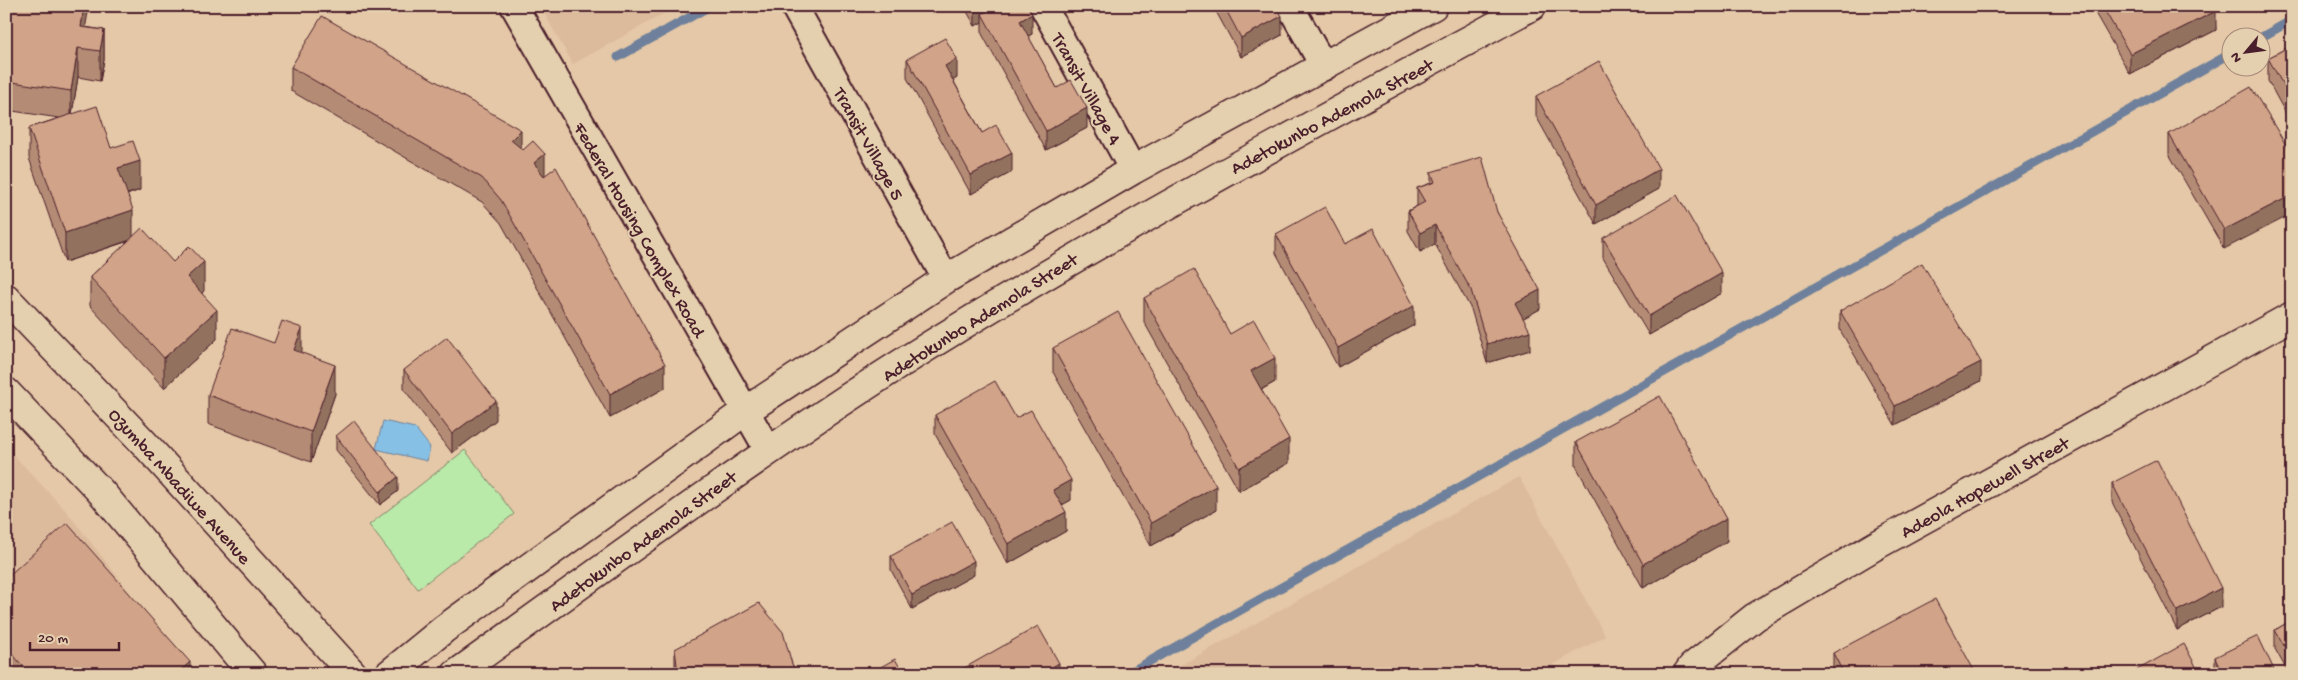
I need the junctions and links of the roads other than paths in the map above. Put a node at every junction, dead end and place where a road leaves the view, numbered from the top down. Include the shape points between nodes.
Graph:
1 (514, 6) edge
2 (794, 6) edge
3 (1043, 6) edge
4 (1290, 6) edge
5 (1433, 6) edge
6 (1532, 6) edge
7 (1324, 67) junction
8 (1133, 170) junction
9 (946, 279) junction
10 (6, 298) edge
11 (2292, 316) edge
12 (6, 392) edge
13 (744, 412) junction
14 (768, 450) junction
15 (253, 674) edge
16 (353, 674) edge
17 (389, 674) edge
18 (456, 674) edge
19 (1687, 674) edge

1 - 13 street, Federal Housing Complex Road
2 - 9 street, Transit Village 5
3 - 8 street, Transit Village 4
4 - 7 street
5 - 7 main road
6 - 14 main road, Adetokunbo Ademola Street via 1095,245
7 - 8 main road
8 - 9 main road
9 - 13 main road
10 - 16 main road, Ozumba Mbadiwe Avenue via 144,442
11 - 19 main road, Adeola Hopewell Street via 1875,546 1755,617
12 - 15 main road via 102,493
13 - 14 street, Federal Housing Complex Road
13 - 17 main road via 444,629
14 - 18 main road, Adetokunbo Ademola Street

